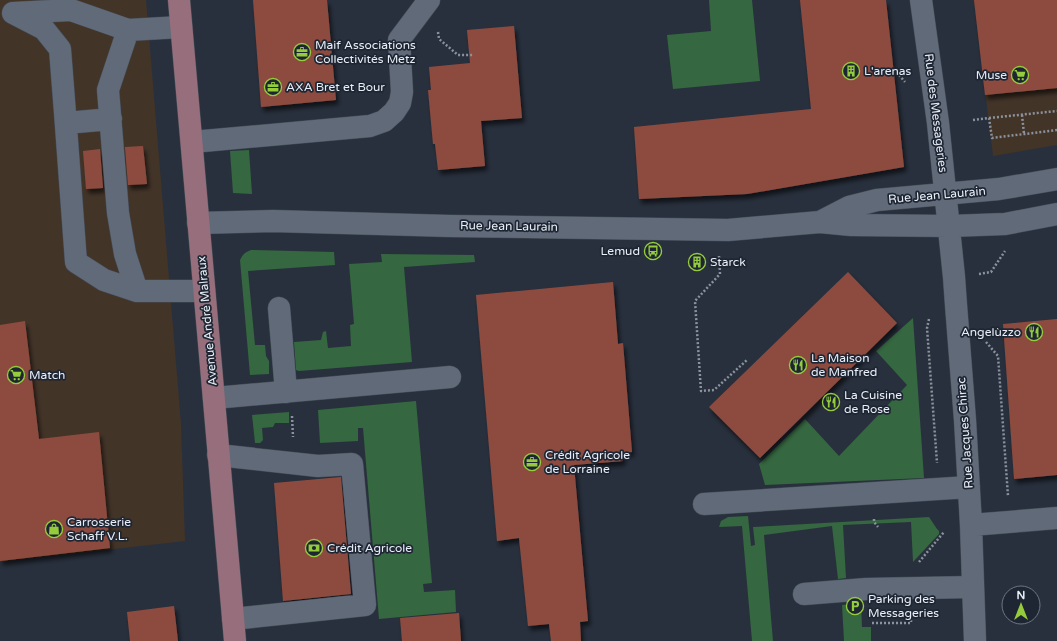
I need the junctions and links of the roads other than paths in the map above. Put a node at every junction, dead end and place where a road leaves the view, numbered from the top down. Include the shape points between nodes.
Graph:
1 (179, 0) edge
2 (429, 0) edge
3 (921, 0) edge
4 (6, 14) edge
5 (181, 27) junction
6 (128, 30) junction
7 (111, 119) junction
8 (66, 123) junction
9 (192, 142) junction
10 (1057, 179) edge
11 (946, 194) junction
12 (1057, 214) edge
13 (820, 222) junction
14 (198, 223) junction
15 (950, 226) junction
16 (137, 291) junction
17 (204, 291) junction
18 (279, 308) dead end
19 (450, 377) dead end
20 (288, 391) junction
21 (214, 398) junction
22 (218, 455) junction
23 (969, 487) junction
24 (704, 504) dead end
25 (1057, 518) edge
26 (971, 525) junction
27 (974, 587) junction
28 (804, 594) dead end
29 (233, 619) junction
30 (235, 641) edge
31 (976, 641) edge

1 - 5 main road, Avenue André Malraux
2 - 9 street via 399,40 402,92 400,103 384,121 370,126
3 - 11 street, Rue des Messageries
4 - 6 street via 72,10
4 - 8 street via 44,30 60,49
5 - 6 street
5 - 9 main road, Avenue André Malraux
6 - 7 street via 108,90
7 - 8 street
7 - 16 street via 118,213 125,254
8 - 16 street via 76,262 104,280
9 - 14 main road, Avenue André Malraux
10 - 11 street, Rue Jean Laurain via 999,189
11 - 13 street, Rue Jean Laurain via 877,200 849,207
11 - 15 street, Rue des Messageries
12 - 15 street, Rue Jean Laurain via 1005,224
13 - 14 street, Rue Jean Laurain via 728,230 273,221
13 - 15 street, Rue Jean Laurain via 851,225
14 - 17 main road, Avenue André Malraux
15 - 23 street, Rue Jacques Chirac
16 - 17 street
17 - 21 main road, Avenue André Malraux
18 - 20 street
19 - 20 street
20 - 21 street
21 - 22 main road, Avenue André Malraux
22 - 29 main road, Avenue André Malraux
22 - 29 street via 318,466 352,464 365,605
23 - 24 street
23 - 26 street, Rue Jacques Chirac
25 - 26 street
26 - 27 street, Rue Jacques Chirac
27 - 28 street via 866,589
27 - 31 street, Rue Jacques Chirac
29 - 30 main road, Avenue André Malraux

